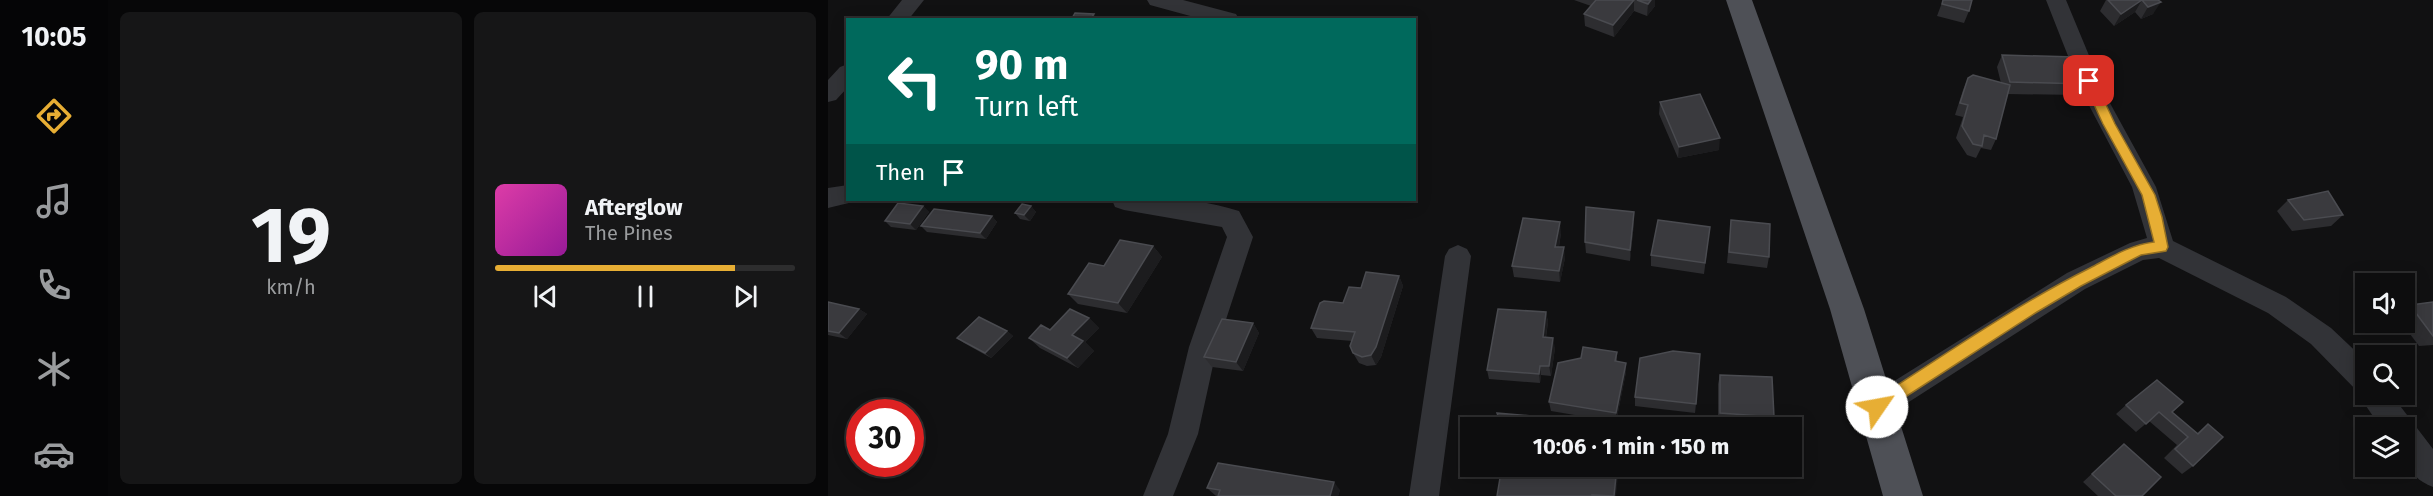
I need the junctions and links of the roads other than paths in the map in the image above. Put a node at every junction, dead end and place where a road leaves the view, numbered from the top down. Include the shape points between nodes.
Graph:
1 (914, 0) edge
2 (1157, 0) edge
3 (1739, 0) edge
4 (2056, 0) edge
5 (898, 18) edge
6 (1225, 18) edge
7 (846, 74) edge
8 (828, 93) edge
9 (846, 194) edge
10 (828, 198) edge
11 (1130, 201) edge
12 (2161, 247) junction
13 (1458, 256) dead end
14 (2355, 369) edge
15 (1877, 407) junction
16 (2415, 449) edge
17 (2433, 473) edge
18 (1158, 496) edge
19 (1424, 496) edge
20 (1903, 496) edge

1 - 5 street
2 - 6 street
3 - 15 main road via 1847,309
4 - 12 street via 2109,124 2148,195
7 - 8 street
9 - 10 street
11 - 18 street via 1230,218 1240,237 1203,346 1183,434
12 - 14 street via 2277,305 2321,336
12 - 15 street via 2139,250 2076,281
13 - 19 street
15 - 20 main road
16 - 17 street

